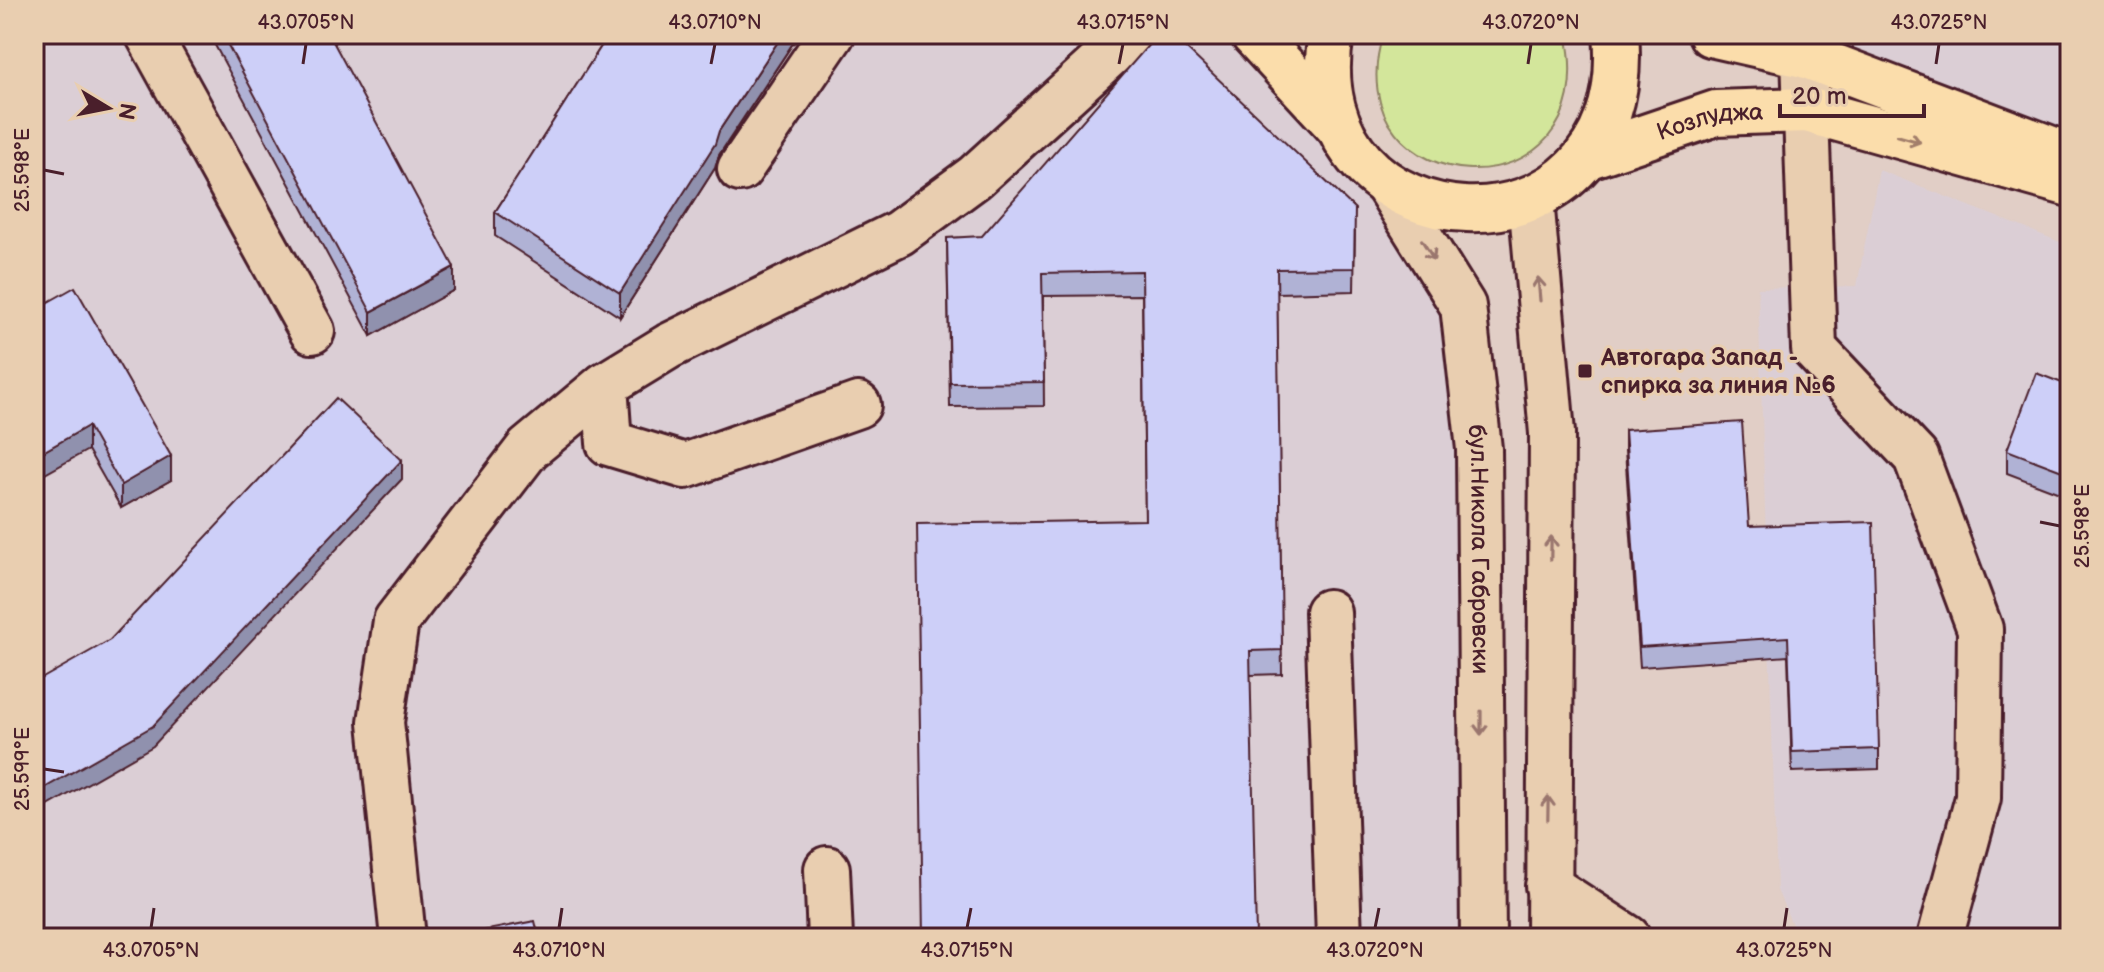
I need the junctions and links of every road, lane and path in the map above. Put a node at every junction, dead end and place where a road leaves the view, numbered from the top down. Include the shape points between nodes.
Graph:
1 (148, 34) edge
2 (832, 34) edge
3 (1132, 34) edge
4 (1253, 34) edge
5 (1331, 34) edge
6 (1629, 34) edge
7 (1711, 34) edge
8 (1617, 55) edge
9 (1804, 55) junction
10 (1807, 110) junction
11 (1341, 129) junction
12 (2070, 156) edge
13 (1586, 157) junction
14 (740, 169) dead end
15 (1387, 184) junction
16 (2070, 184) edge
17 (1531, 199) junction
18 (312, 331) dead end
19 (605, 385) junction
20 (858, 405) dead end
21 (1328, 612) dead end
22 (827, 869) dead end
23 (1548, 886) junction
24 (403, 938) edge
25 (830, 938) edge
26 (1339, 938) edge
27 (1483, 938) edge
28 (1549, 938) edge
29 (1628, 938) edge
30 (1940, 938) edge

1 - 18 street
2 - 14 street
3 - 19 street via 975,177 899,233 669,346
4 - 11 main road
5 - 11 main road via 1329,95
6 - 8 street
7 - 9 main road
8 - 13 main road via 1608,119
9 - 10 street
9 - 12 main road
10 - 13 main road, Козлуджа via 1716,113
10 -> 16 main road, Козлуджа
10 - 30 street via 1814,349 1916,457 1980,629 1978,798
11 - 15 main road
13 - 17 main road
15 - 17 main road via 1445,209 1491,210
15 -> 27 street, бул.Никола Габровски via 1463,306 1479,449
23 -> 17 street via 1552,433
19 - 20 street via 609,443 685,466
19 - 24 street via 528,449 396,621 381,722
21 - 26 street
22 - 25 street
23 - 28 street
23 - 29 street

